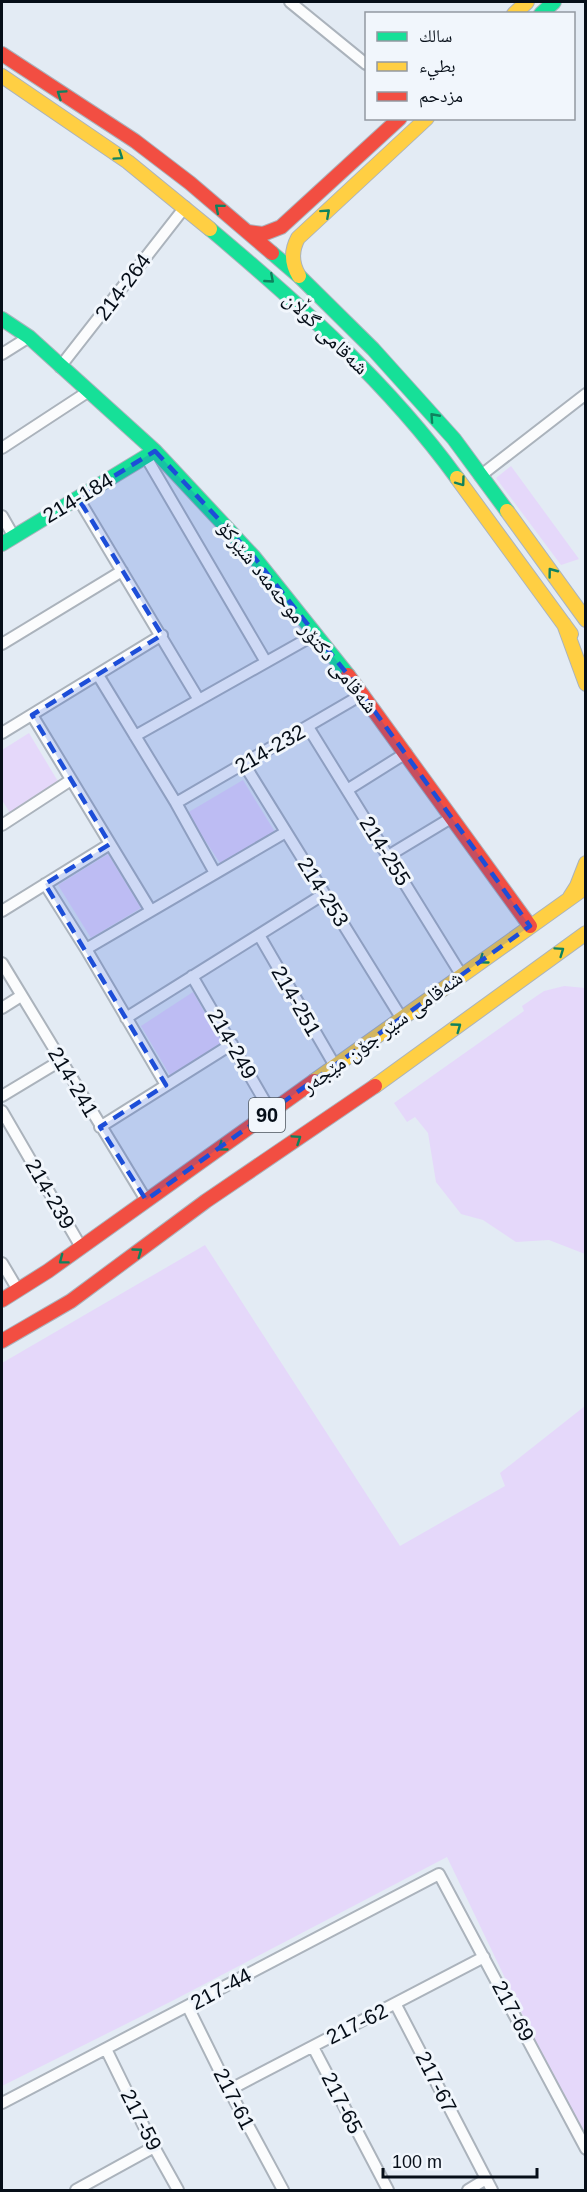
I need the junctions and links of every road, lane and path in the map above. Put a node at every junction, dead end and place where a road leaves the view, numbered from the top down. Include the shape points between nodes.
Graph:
1 (290, 2) edge
2 (2, 54) edge
3 (365, 63) edge
4 (2, 76) edge
5 (398, 120) edge
6 (425, 120) edge
7 (185, 207) junction
8 (289, 220) junction
9 (248, 232) junction
10 (300, 236) junction
11 (300, 277) junction
12 (2, 320) edge
13 (29, 338) junction
14 (2, 354) edge
15 (60, 368) junction
16 (89, 390) junction
17 (585, 394) edge
18 (2, 448) edge
19 (150, 454) junction
20 (480, 476) junction
21 (78, 498) junction
22 (2, 516) edge
23 (14, 537) junction
24 (2, 544) edge
25 (122, 571) junction
26 (585, 620) edge
27 (564, 624) junction
28 (316, 634) junction
29 (162, 635) junction
30 (2, 644) edge
31 (585, 657) edge
32 (266, 662) junction
33 (98, 675) junction
34 (585, 684) edge
35 (363, 694) junction
36 (199, 700) junction
37 (32, 715) junction
38 (308, 727) junction
39 (2, 733) edge
40 (135, 736) junction
41 (406, 753) junction
42 (244, 764) junction
43 (71, 780) junction
44 (347, 790) junction
45 (176, 803) junction
46 (451, 818) junction
47 (2, 822) edge
48 (286, 832) junction
49 (110, 844) junction
50 (388, 856) junction
51 (585, 863) edge
52 (215, 873) junction
53 (45, 884) junction
54 (585, 887) edge
55 (324, 894) junction
56 (562, 905) junction
57 (2, 911) edge
58 (151, 911) junction
59 (530, 926) junction
60 (258, 935) junction
61 (583, 936) edge
62 (86, 949) junction
63 (2, 963) edge
64 (192, 976) junction
65 (462, 976) junction
66 (21, 996) junction
67 (2, 1008) edge
68 (126, 1018) junction
69 (402, 1019) junction
70 (232, 1044) junction
71 (60, 1061) junction
72 (335, 1066) junction
73 (166, 1085) junction
74 (2, 1096) edge
75 (2, 1111) edge
76 (271, 1112) junction
77 (100, 1127) junction
78 (146, 1200) junction
79 (81, 1247) junction
80 (2, 1263) edge
81 (18, 1290) junction
82 (2, 1300) edge
83 (2, 1341) edge
84 (439, 1874) joint
85 (484, 1957) junction
86 (396, 2005) junction
87 (188, 2007) junction
88 (314, 2047) junction
89 (106, 2049) junction
90 (229, 2090) junction
91 (2, 2103) edge
92 (154, 2147) junction
93 (585, 2149) edge
94 (486, 2179) junction
95 (76, 2190) edge
96 (177, 2190) edge
97 (283, 2190) edge
98 (388, 2190) edge
99 (468, 2190) edge
100 (492, 2190) edge

1 - 3 street
9 -> 2 main road, شەقامی گوڵان via 135,141
4 -> 7 main road, شەقامی گوڵان via 128,162
5 - 8 main road
10 -> 6 main road
7 - 15 street, 214-264
7 -> 27 main road, شەقامی گوڵان via 292,298 429,439
8 - 9 main road via 270,232
8 - 10 main road via 288,231
9 - 11 main road, شەقامی گوڵان
10 - 11 main road via 292,255
20 -> 11 main road, شەقامی گوڵان via 454,439 373,349
12 - 13 main road, شەقامی دکتۆر موحەمەد شێرکۆ
13 - 14 street
13 - 15 main road, شەقامی دکتۆر موحەمەد شێرکۆ
15 - 16 main road, شەقامی دکتۆر موحەمەد شێرکۆ
16 - 18 street
16 - 19 main road, شەقامی دکتۆر موحەمەد شێرکۆ
17 - 20 street
19 - 21 main road, 214-184
19 - 28 main road, شەقامی دکتۆر موحەمەد شێرکۆ via 254,557
19 - 32 street
26 -> 20 main road, شەقامی گوڵان
21 - 23 main road, 214-184
21 - 25 street
22 - 23 street
23 - 24 main road, 214-184
25 - 29 street
25 - 30 street
27 - 31 main road, شەقامی گوڵان
27 - 34 main road
28 - 32 street
28 - 35 main road, شەقامی دکتۆر موحەمەد شێرکۆ
29 - 33 street
29 - 36 street
32 - 36 street
33 - 37 street
33 - 40 street
35 - 38 street, 214-232
35 - 41 main road, شەقامی دکتۆر موحەمەد شێرکۆ
36 - 40 street
37 - 39 street
37 - 43 street
38 - 42 street, 214-232
38 - 44 street, 214-255
40 - 45 street
41 - 44 street
41 - 46 main road, شەقامی دکتۆر موحەمەد شێرکۆ
42 - 45 street, 214-232
42 - 48 street, 214-253
43 - 47 street
43 - 49 street
44 - 50 street, 214-255
45 - 52 street
46 - 50 street
46 - 59 main road, شەقامی دکتۆر موحەمەد شێرکۆ
48 - 52 street
48 - 55 street, 214-253
49 - 53 street
49 - 58 street
50 - 65 street, 214-255
51 - 56 main road via 577,886
52 - 58 street
53 - 57 street
53 - 62 street
54 - 56 main road, شەقامی سێر جۆن مێجەر / 90
55 - 60 street
55 - 69 street, 214-253
56 - 59 main road, شەقامی سێر جۆن مێجەر / 90
58 - 62 street
59 -> 65 main road, شەقامی سێر جۆن مێجەر / 90
60 - 64 street
60 - 72 street, 214-251
83 -> 61 main road, شەقامی سێر جۆن مێجەر / 90 via 71,1301
62 - 68 street
63 - 66 street, 214-241
64 - 68 street
64 - 70 street, 214-249
65 - 69 main road, شەقامی سێر جۆن مێجەر / 90
66 - 67 street
66 - 71 street, 214-241
68 - 73 street
69 - 72 main road, شەقامی سێر جۆن مێجەر / 90
70 - 73 street
70 - 76 street, 214-249
71 - 74 street
71 - 77 street, 214-241
72 - 76 main road, شەقامی سێر جۆن مێجەر / 90
73 - 77 street
75 - 79 street, 214-239
76 -> 78 main road, شەقامی سێر جۆن مێجەر / 90
77 - 78 street, 214-241
78 - 79 main road, شەقامی سێر جۆن مێجەر / 90
79 -> 81 main road, شەقامی سێر جۆن مێجەر / 90
80 - 81 street
81 - 82 main road, شەقامی سێر جۆن مێجەر / 90
84 - 85 street, 217-69
84 - 87 street, 217-44
85 - 86 street, 217-62
85 - 93 street, 217-69
86 - 88 street, 217-62
86 - 94 street, 217-67
87 - 89 street, 217-44
87 - 90 street, 217-61
88 - 90 street, 217-62
88 - 98 street, 217-65
89 - 91 street, 217-44
89 - 92 street, 217-59
90 - 97 street, 217-61
92 - 95 street
92 - 96 street, 217-59
94 - 99 street
94 - 100 street, 217-67

